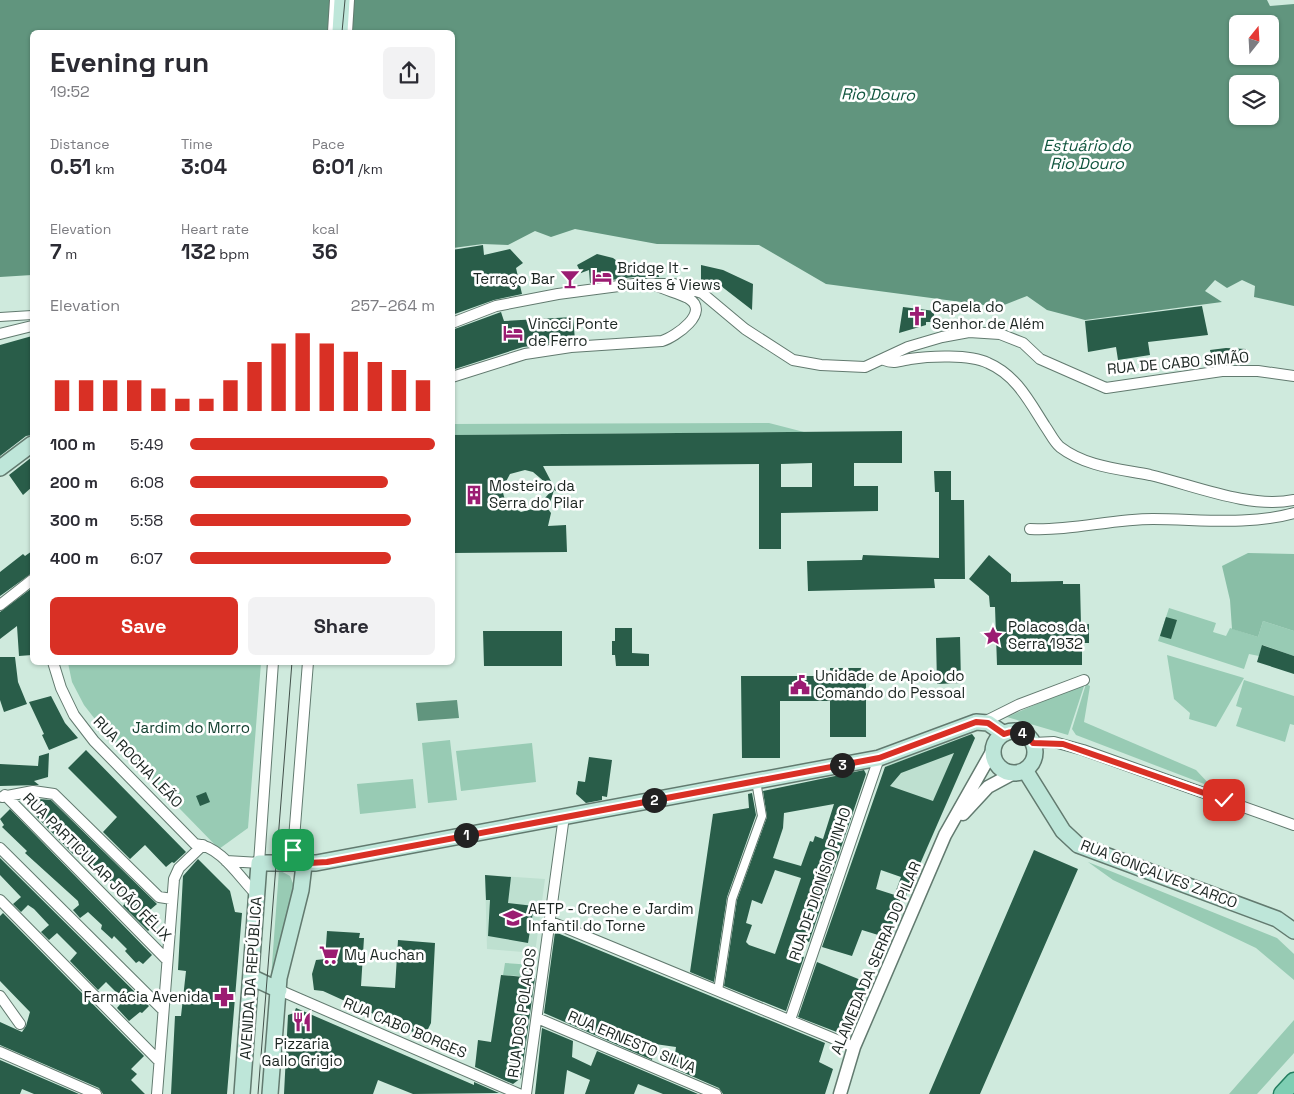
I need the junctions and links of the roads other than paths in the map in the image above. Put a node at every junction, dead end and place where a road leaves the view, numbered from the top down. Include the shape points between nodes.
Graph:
1 (334, 0) edge
2 (342, 0) edge
3 (350, 0) edge
4 (332, 30) edge
5 (340, 30) edge
6 (348, 30) edge
7 (654, 285) junction
8 (30, 315) edge
9 (0, 317) edge
10 (455, 322) edge
11 (30, 326) edge
12 (0, 334) edge
13 (883, 360) junction
14 (455, 376) edge
15 (1294, 376) edge
16 (30, 446) edge
17 (0, 468) edge
18 (1294, 500) edge
19 (1294, 513) edge
20 (1030, 529) dead end
21 (30, 582) edge
22 (0, 605) edge
23 (54, 665) edge
24 (273, 665) edge
25 (308, 665) edge
26 (1084, 680) dead end
27 (984, 722) junction
28 (1004, 734) junction
29 (1033, 743) junction
30 (993, 750) junction
31 (879, 758) junction
32 (1020, 772) junction
33 (756, 781) junction
34 (2, 797) edge
35 (564, 816) junction
36 (1294, 825) edge
37 (946, 835) junction
38 (203, 845) junction
39 (0, 848) edge
40 (226, 861) junction
41 (259, 863) junction
42 (298, 864) junction
43 (258, 896) junction
44 (172, 899) junction
45 (0, 900) edge
46 (549, 922) junction
47 (1294, 931) edge
48 (167, 960) junction
49 (251, 976) junction
50 (279, 990) junction
51 (718, 991) junction
52 (0, 996) edge
53 (163, 1010) junction
54 (537, 1018) junction
55 (790, 1020) junction
56 (20, 1024) dead end
57 (854, 1047) junction
58 (0, 1052) edge
59 (160, 1061) junction
60 (1294, 1081) edge
61 (96, 1094) edge
62 (156, 1094) edge
63 (242, 1094) edge
64 (270, 1094) edge
65 (519, 1094) edge
66 (526, 1094) edge
67 (716, 1094) edge
68 (840, 1094) edge
69 (1282, 1094) edge

1 - 4 street
2 - 5 main road
3 - 6 street
7 - 10 street, RUA DE CABO SIMÃO via 634,284 558,294 496,306
7 - 13 street, RUA DE CABO SIMÃO via 674,284 702,293 745,329 793,360 821,365 865,366
7 - 14 street via 689,299 694,305 689,325 674,338 525,354
8 - 9 street
11 - 12 street
13 - 15 street, RUA DE CABO SIMÃO via 908,348 969,332 1000,334 1023,342 1040,359 1106,388 1222,371 1258,370
13 - 18 street via 892,363 911,359 973,358 986,362 1005,371 1020,387 1058,446 1073,456 1097,465 1229,496 1268,502
16 - 17 main road
19 - 20 street via 1254,519 1153,519 1112,521 1059,530
21 - 22 street
23 - 38 street, RUA ROCHA LEÃO via 60,688 74,715 94,741 196,844
24 - 41 street, AVENIDA DA REPÚBLICA
25 - 42 street, AVENIDA DA REPÚBLICA
26 - 27 street via 1018,705
27 - 28 main road
27 - 31 main road via 976,722
28 - 29 main road via 1024,733
28 - 30 main road via 998,738
29 - 32 main road via 1035,755 1030,766
29 - 36 street via 1054,742 1083,750
30 - 32 main road via 1001,769
30 - 37 street, ALAMEDA DA SERRA DO PILAR
31 - 33 main road
31 - 55 street, RUA DE DIONÍSIO PINHO
32 - 37 street, ALAMEDA DA SERRA DO PILAR via 988,787
32 - 47 main road, RUA GONÇALVES ZARCO via 1062,830 1078,845 1276,919
33 - 35 main road
33 - 51 street via 762,816 732,899
34 - 44 street, RUA PARTICULAR JOÃO FÉLIX via 33,791 54,794 159,897
34 - 48 street, RUA PARTICULAR JOÃO FÉLIX
35 - 42 main road
35 - 46 street, RUA DOS POLACOS
37 - 57 street, ALAMEDA DA SERRA DO PILAR
38 - 40 street, RUA ROCHA LEÃO
38 - 44 street, RUA PARTICULAR JOÃO FÉLIX via 179,868
39 - 53 street
40 - 41 street
40 - 43 street, RUA ROCHA LEÃO
41 - 42 main road
41 - 43 main road, AVENIDA DA REPÚBLICA
42 - 50 main road, AVENIDA DA REPÚBLICA via 301,890 285,947
43 - 49 main road, AVENIDA DA REPÚBLICA
44 - 48 street, RUA PARTICULAR JOÃO FÉLIX
45 - 59 street
46 - 51 street
46 - 54 street, RUA DOS POLACOS
48 - 53 street, RUA PARTICULAR JOÃO FÉLIX
49 - 50 main road
49 - 63 main road, AVENIDA DA REPÚBLICA
50 - 64 main road, AVENIDA DA REPÚBLICA
50 - 65 street, RUA CABO BORGES
51 - 55 street
52 - 56 street
53 - 59 street, RUA PARTICULAR JOÃO FÉLIX
54 - 66 street, RUA DOS POLACOS
54 - 67 street, RUA ERNESTO SILVA
55 - 57 street
57 - 68 street, ALAMEDA DA SERRA DO PILAR
58 - 61 street
59 - 62 street, RUA PARTICULAR JOÃO FÉLIX
60 - 69 main road

